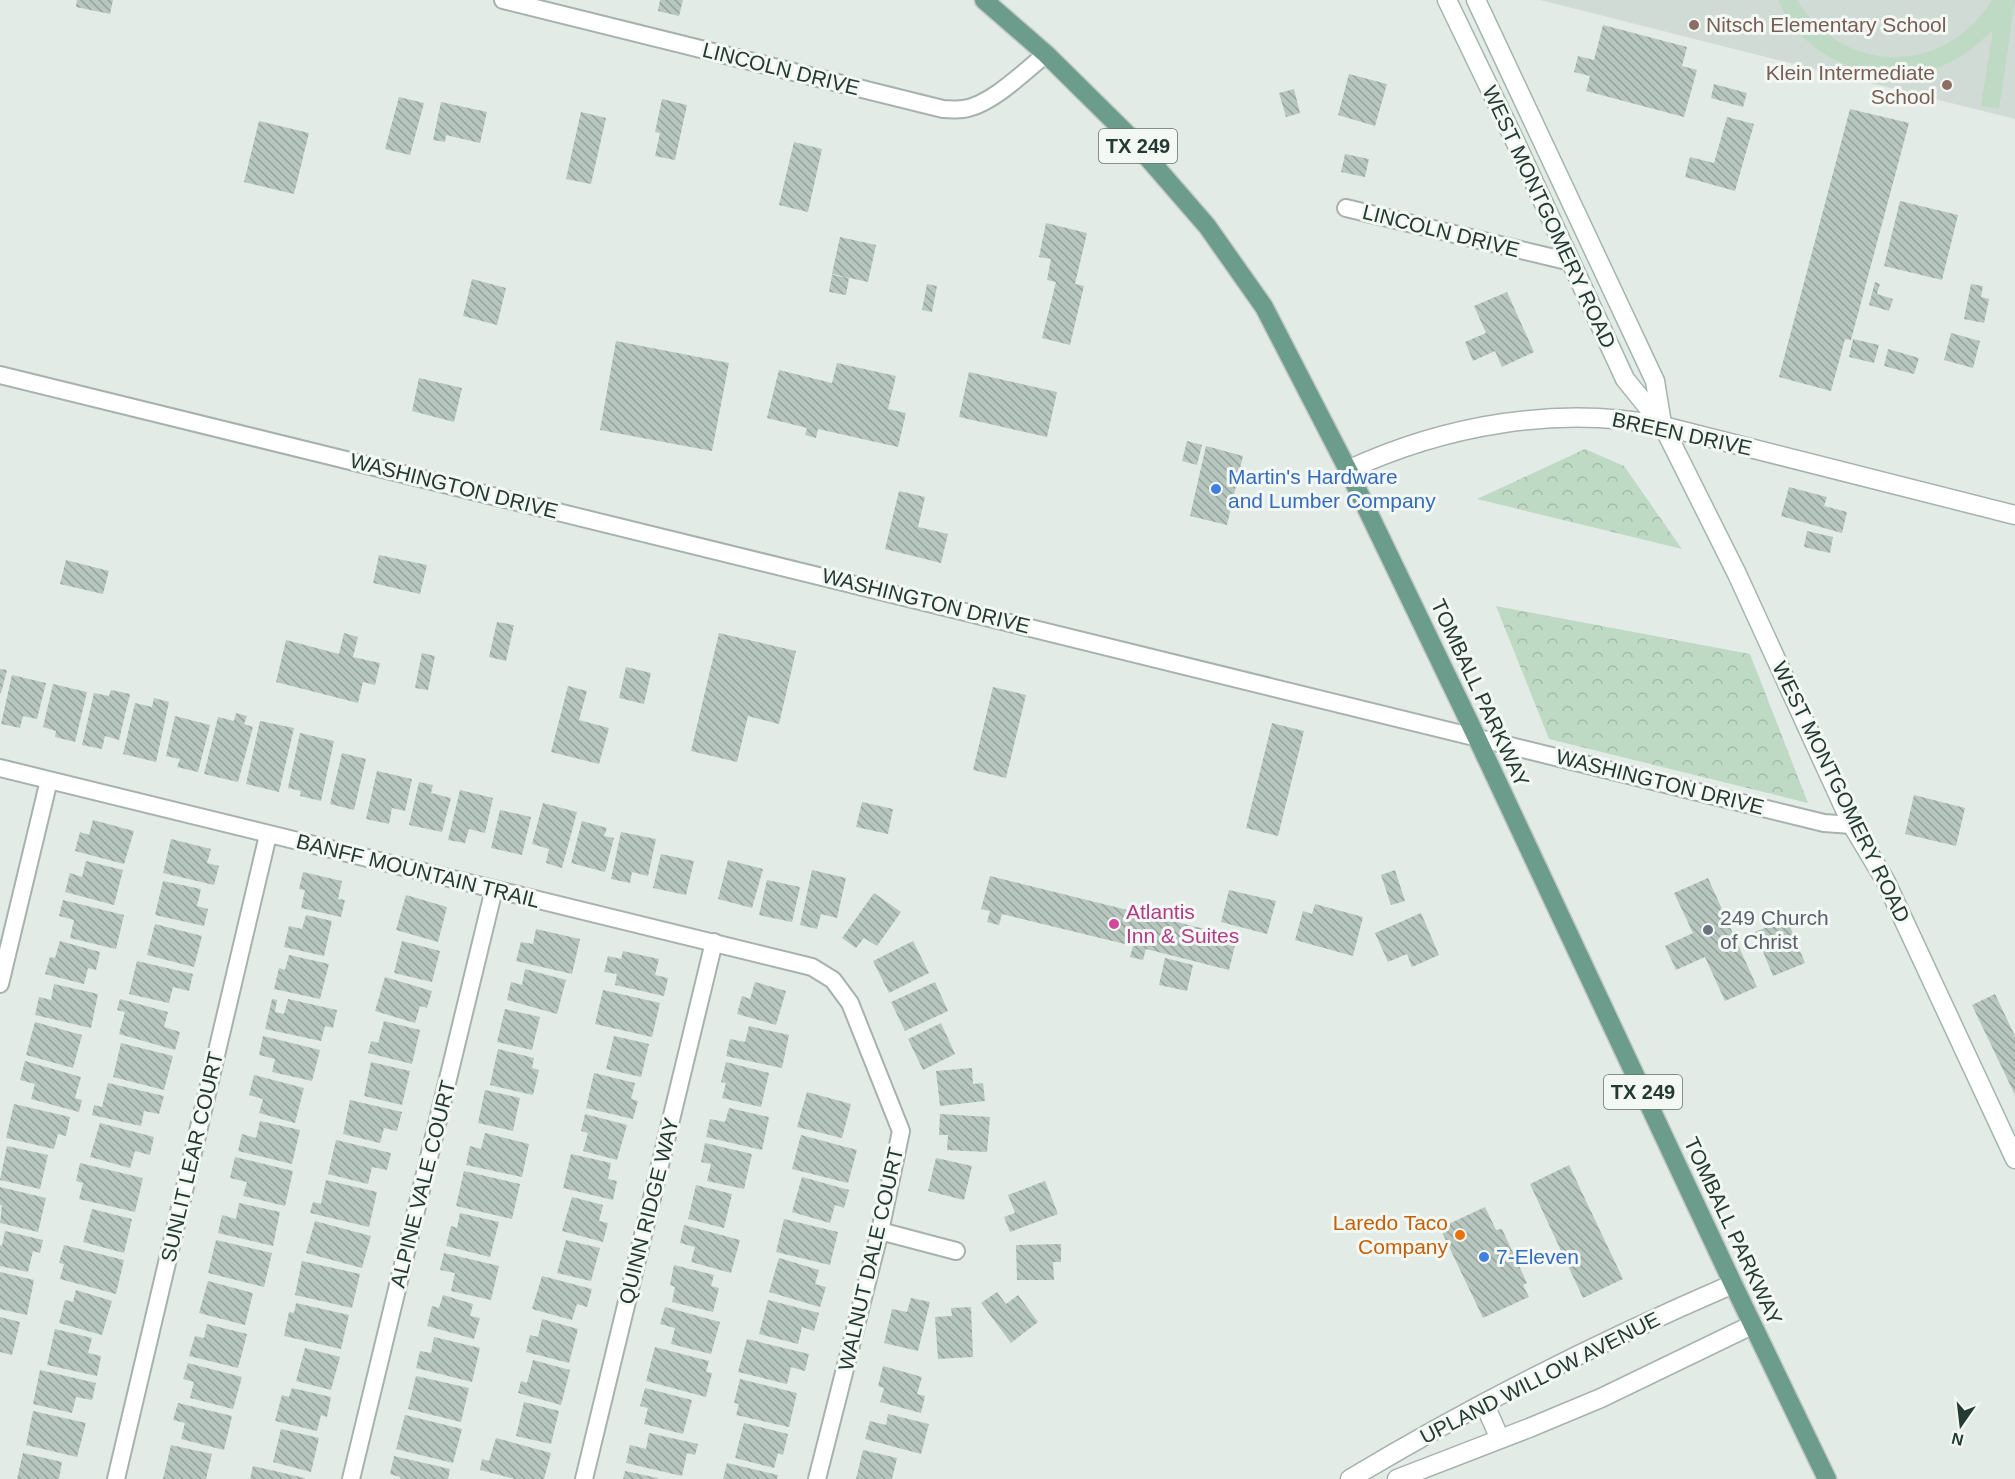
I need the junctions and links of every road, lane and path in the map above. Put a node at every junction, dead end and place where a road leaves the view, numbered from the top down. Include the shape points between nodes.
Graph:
1 (503, 0) edge
2 (984, 0) edge
3 (1447, 0) edge
4 (1476, 0) edge
5 (1046, 54) junction
6 (1346, 208) dead end
7 (1571, 262) junction
8 (0, 375) edge
9 (1663, 426) junction
10 (1348, 470) junction
11 (2015, 515) edge
12 (1476, 736) junction
13 (0, 768) edge
14 (49, 780) junction
15 (1852, 825) junction
16 (268, 835) junction
17 (494, 889) junction
18 (714, 942) junction
19 (833, 980) joint
20 (0, 984) edge
21 (2015, 1159) edge
22 (880, 1231) junction
23 (957, 1251) dead end
24 (1733, 1284) junction
25 (1752, 1324) junction
26 (1484, 1403) junction
27 (1500, 1439) junction
28 (116, 1479) edge
29 (351, 1479) edge
30 (584, 1479) edge
31 (817, 1479) edge
32 (1350, 1479) edge
33 (1396, 1479) edge
34 (1827, 1479) edge

1 - 5 street, LINCOLN DRIVE via 943,109 963,109 980,103
2 - 5 main road, TOMBALL PARKWAY / TX 249
3 - 7 main road, WEST MONTGOMERY ROAD
4 - 9 main road, WEST MONTGOMERY ROAD via 1655,381
5 - 10 main road, TOMBALL PARKWAY / TX 249 via 1128,135 1207,226 1264,307
6 - 7 street, LINCOLN DRIVE
7 - 9 main road, WEST MONTGOMERY ROAD via 1625,379
8 - 12 street, WASHINGTON DRIVE
9 - 10 main road, BREEN DRIVE via 1590,417 1530,420 1427,440
9 - 11 main road, BREEN DRIVE
9 - 15 main road, WEST MONTGOMERY ROAD via 1737,574
10 - 12 main road, TOMBALL PARKWAY / TX 249
12 - 15 street, WASHINGTON DRIVE via 1824,823
12 - 24 main road, TOMBALL PARKWAY / TX 249
13 - 14 street, BANFF MOUNTAIN TRAIL
14 - 16 street, BANFF MOUNTAIN TRAIL
14 - 20 street
15 - 21 main road, WEST MONTGOMERY ROAD via 1885,880
16 - 17 street, BANFF MOUNTAIN TRAIL
16 - 28 street, SUNLIT LEAR COURT
17 - 18 street, BANFF MOUNTAIN TRAIL
17 - 29 street, ALPINE VALE COURT
18 - 19 street, BANFF MOUNTAIN TRAIL via 812,967
18 - 30 street, QUINN RIDGE WAY
19 - 22 street, WALNUT DALE COURT via 850,1003 901,1131
22 - 23 street
22 - 31 street, WALNUT DALE COURT
24 - 25 main road, TOMBALL PARKWAY / TX 249
24 - 26 main road, UPLAND WILLOW AVENUE via 1537,1374
25 - 27 main road, UPLAND WILLOW AVENUE via 1601,1398
25 - 34 main road, TOMBALL PARKWAY / TX 249
26 - 27 main road
26 - 32 main road, UPLAND WILLOW AVENUE
27 - 33 main road, UPLAND WILLOW AVENUE

